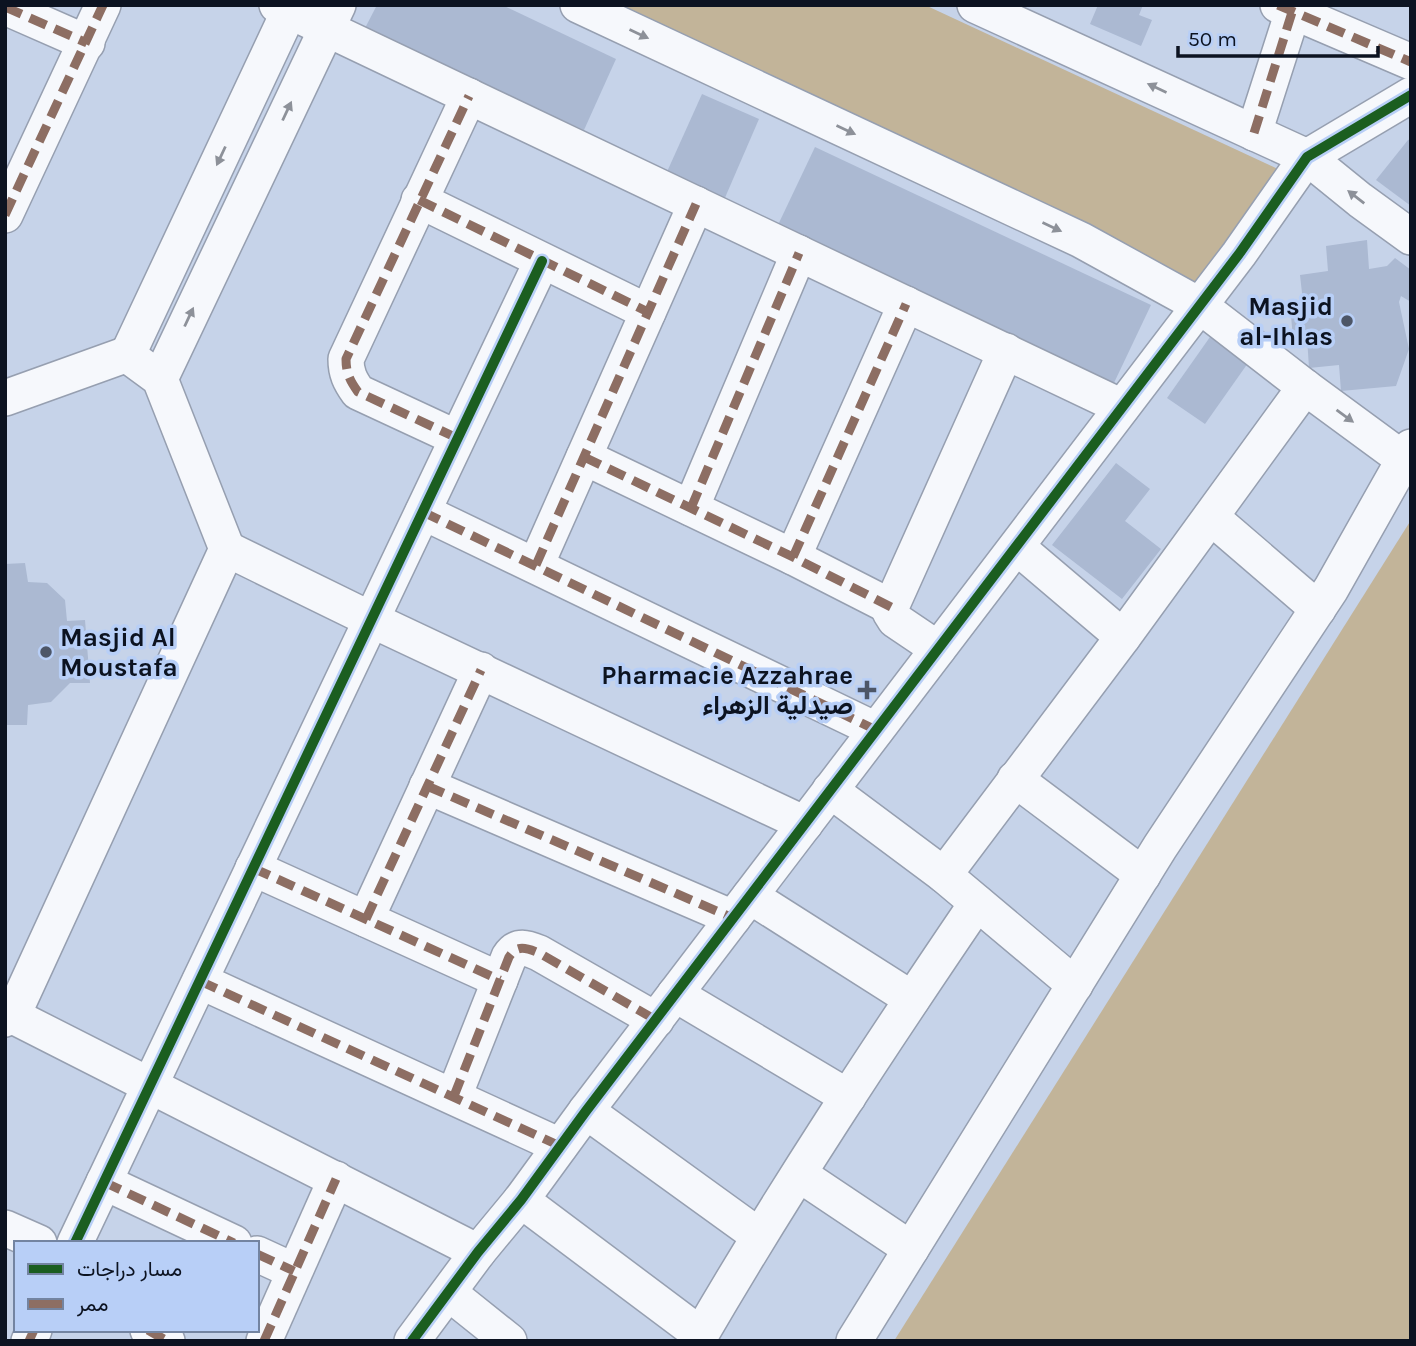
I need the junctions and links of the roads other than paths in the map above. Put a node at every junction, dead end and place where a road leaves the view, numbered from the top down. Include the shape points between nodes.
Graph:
1 (103, 5) edge
2 (578, 5) edge
3 (975, 5) edge
4 (5, 7) edge
5 (286, 7) edge
6 (1288, 8) edge
7 (332, 17) edge
8 (87, 43) junction
9 (1411, 62) edge
10 (1411, 95) edge
11 (468, 96) junction
12 (1254, 133) junction
13 (1307, 158) junction
14 (419, 200) junction
15 (696, 204) junction
16 (5, 215) edge
17 (1411, 237) edge
18 (799, 253) junction
19 (541, 261) junction
20 (906, 304) junction
21 (1199, 305) junction
22 (648, 312) junction
23 (1006, 351) junction
24 (127, 356) junction
25 (160, 379) junction
26 (1305, 387) junction
27 (5, 398) edge
28 (1122, 407) junction
29 (457, 438) junction
30 (1407, 453) edge
31 (584, 457) junction
32 (691, 508) junction
33 (423, 512) junction
34 (1211, 517) junction
35 (1017, 547) junction
36 (226, 549) junction
37 (793, 557) junction
38 (536, 565) junction
39 (891, 607) junction
40 (1318, 609) junction
41 (372, 620) junction
42 (1123, 636) junction
43 (938, 649) junction
44 (481, 670) junction
45 (876, 730) junction
46 (1015, 779) junction
47 (427, 786) junction
48 (830, 790) junction
49 (805, 824) junction
50 (253, 868) junction
51 (944, 875) junction
52 (1143, 875) junction
53 (977, 903) junction
54 (742, 907) junction
55 (366, 919) junction
56 (200, 981) junction
57 (500, 981) junction
58 (1075, 985) junction
59 (912, 999) junction
60 (665, 1007) junction
61 (8, 1017) edge
62 (150, 1087) junction
63 (454, 1096) junction
64 (848, 1097) junction
65 (586, 1111) junction
66 (560, 1146) junction
67 (799, 1174) junction
68 (336, 1179) junction
69 (104, 1182) junction
70 (521, 1200) junction
71 (5, 1228) edge
72 (759, 1236) junction
73 (34, 1241) edge
74 (76, 1241) edge
75 (230, 1241) edge
76 (911, 1250) junction
77 (478, 1252) junction
78 (259, 1255) edge
79 (295, 1271) junction
80 (449, 1293) junction
81 (151, 1332) edge
82 (699, 1338) edge
83 (167, 1341) edge
84 (264, 1341) edge
85 (412, 1341) edge
86 (509, 1341) edge
87 (854, 1341) edge

1 - 8 street
2 -> 21 street via 1081,240
12 -> 3 street
4 - 8 street
5 - 7 street
5 -> 24 street
6 - 9 street
6 - 12 street
7 - 11 street
25 -> 7 street
8 - 16 street
10 - 13 street
11 - 14 street
11 - 15 street
12 - 13 street
17 -> 13 street
13 - 21 street
14 - 19 street
14 - 29 street via 349,351 346,370 358,392
15 - 18 street
15 - 22 street
18 - 20 street
18 - 32 street
19 - 22 street
19 - 29 street
20 - 23 street
20 - 37 street
21 - 26 street
21 - 28 street
22 - 31 street
23 - 28 street
23 - 39 street
24 - 25 street
24 - 27 street
25 - 36 street
26 -> 30 street
26 - 34 street
28 - 35 street
29 - 33 street
30 - 40 street
31 - 32 street
31 - 38 street
32 - 37 street
33 - 38 street
33 - 41 street
34 - 40 street
34 - 42 street
35 - 42 street
35 - 43 street
36 - 41 street
36 - 61 street
37 - 39 street
38 - 45 street
39 - 43 street via 895,620
40 - 52 street
41 - 44 street
41 - 50 street
42 - 46 street
43 - 45 street
44 - 47 street
44 - 49 street
45 - 48 street
46 - 51 street
46 - 52 street
47 - 54 street
47 - 55 street
48 - 49 street
48 - 51 street
49 - 54 street
50 - 55 street
50 - 56 street
51 - 53 street
52 - 58 street
53 - 58 street
53 - 59 street
54 - 59 street
54 - 60 street
55 - 57 street
56 - 62 street
56 - 63 street
57 - 60 street via 512,952 528,948
57 - 63 street
58 - 76 street
59 - 64 street
60 - 64 street
60 - 65 street
61 - 62 street
62 - 68 street
62 - 69 street
63 - 66 street
64 - 67 street
65 - 66 street
65 - 72 street
66 - 70 street
67 - 72 street
67 - 76 street
68 - 77 street
68 - 79 street
69 - 74 street
69 - 75 street
70 - 77 street
70 - 82 street
71 - 73 street
72 - 82 street
76 - 87 street
77 - 80 street
78 - 79 street
79 - 84 street
80 - 85 street
80 - 86 street
81 - 83 street

